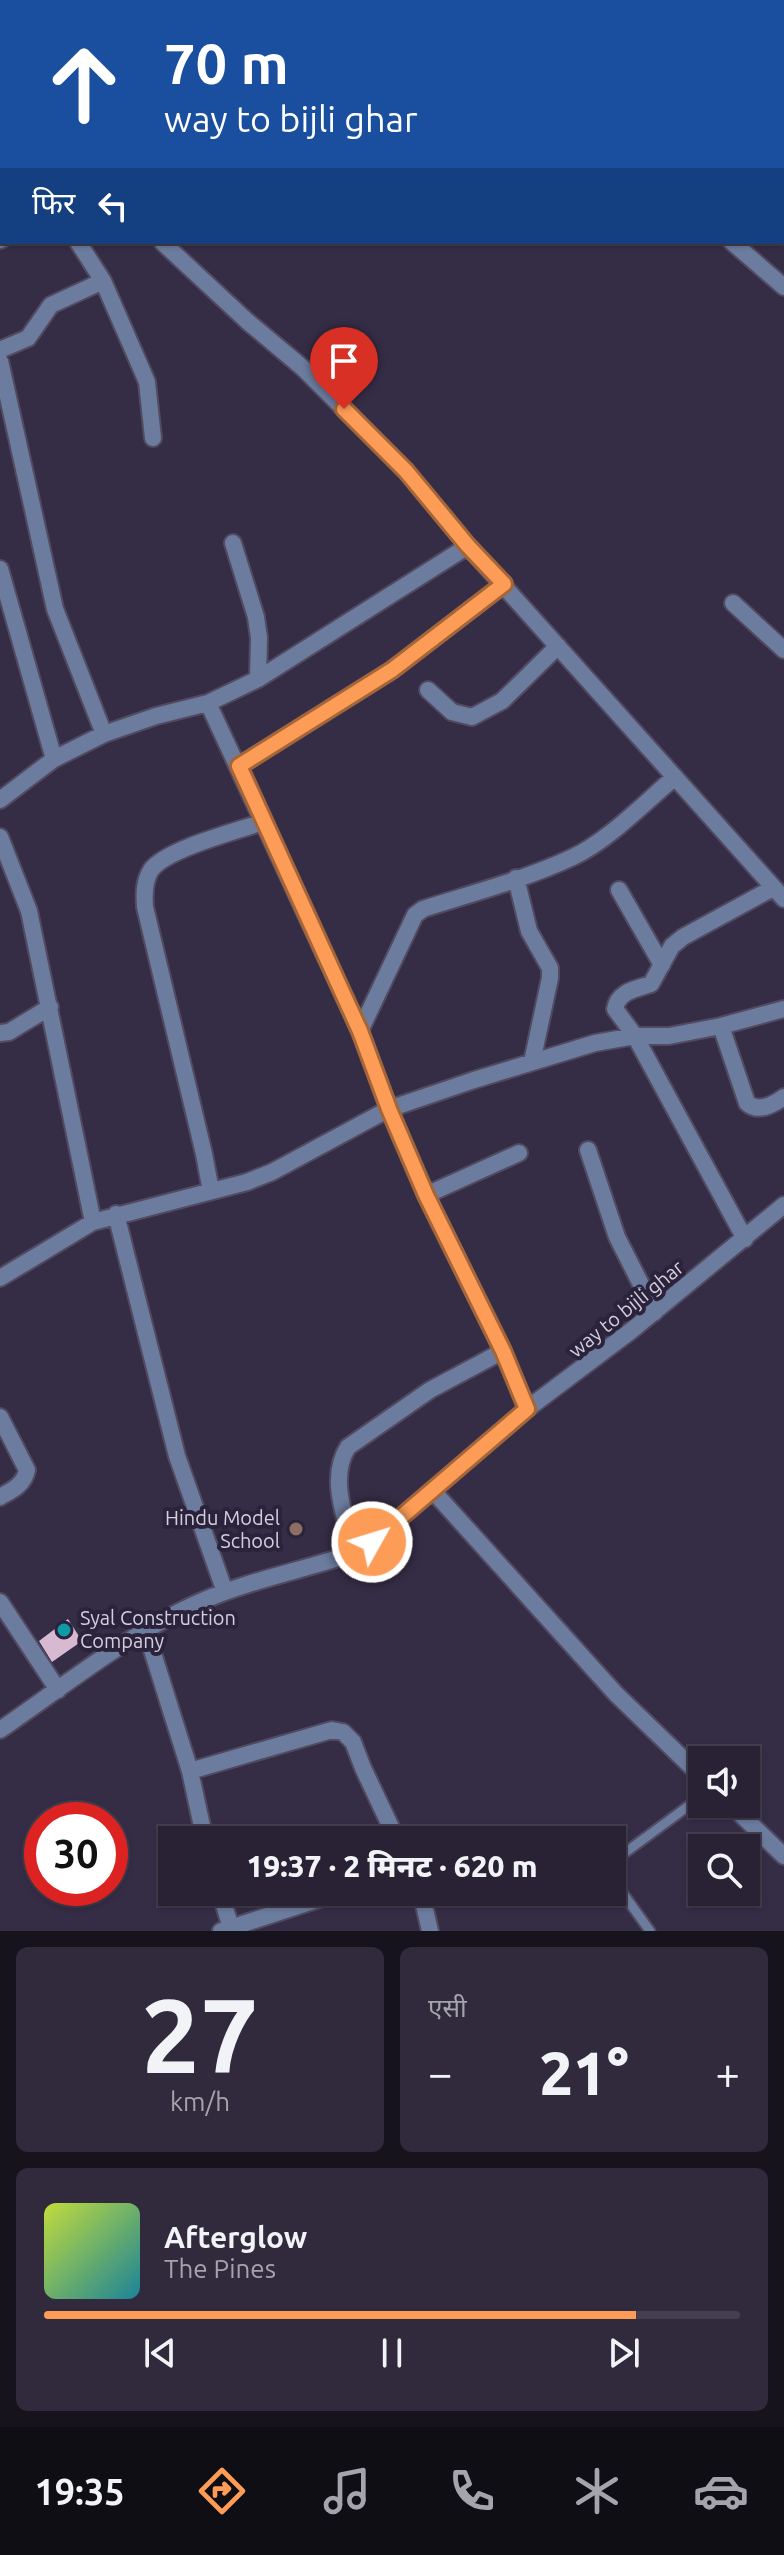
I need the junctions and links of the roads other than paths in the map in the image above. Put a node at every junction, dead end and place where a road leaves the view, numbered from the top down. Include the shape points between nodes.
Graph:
1 (79, 244) edge
2 (164, 244) edge
3 (734, 244) edge
4 (103, 281) junction
5 (784, 287) edge
6 (0, 350) edge
7 (0, 361) edge
8 (153, 438) dead end
9 (233, 543) dead end
10 (468, 546) junction
11 (0, 569) edge
12 (504, 584) junction
13 (733, 603) dead end
14 (558, 646) junction
15 (784, 650) edge
16 (258, 679) junction
17 (428, 690) dead end
18 (208, 703) junction
19 (104, 734) junction
20 (54, 759) junction
21 (239, 766) junction
22 (675, 777) junction
23 (2, 792) edge
24 (263, 822) junction
25 (0, 837) edge
26 (516, 878) junction
27 (619, 890) dead end
28 (779, 893) edge
29 (662, 965) junction
30 (50, 1007) junction
31 (784, 1009) edge
32 (721, 1026) junction
33 (360, 1031) junction
34 (0, 1033) edge
35 (635, 1036) junction
36 (532, 1062) junction
37 (784, 1097) edge
38 (389, 1109) junction
39 (588, 1150) dead end
40 (519, 1153) dead end
41 (211, 1191) junction
42 (426, 1195) junction
43 (784, 1205) edge
44 (116, 1214) junction
45 (93, 1222) junction
46 (745, 1239) junction
47 (0, 1278) edge
48 (655, 1312) junction
49 (503, 1351) junction
50 (527, 1409) junction
51 (0, 1417) edge
52 (433, 1491) junction
53 (0, 1497) edge
54 (354, 1553) junction
55 (225, 1592) junction
56 (0, 1602) edge
57 (146, 1631) junction
58 (58, 1690) junction
59 (0, 1730) edge
60 (688, 1763) edge
61 (190, 1771) junction
62 (688, 1806) edge
63 (745, 1818) edge
64 (202, 1826) edge
65 (391, 1826) edge
66 (626, 1852) edge
67 (784, 1856) edge
68 (626, 1898) edge
69 (223, 1906) edge
70 (299, 1906) edge
71 (424, 1906) edge
72 (228, 1930) edge
73 (430, 1931) edge
74 (650, 1931) edge

1 - 4 street
2 - 10 street via 303,368 406,471
3 - 5 street
4 - 6 street via 55,302 28,338
4 - 8 street via 147,382
7 - 19 street via 55,609
9 - 16 street via 256,617
10 - 12 street
10 - 16 street
11 - 20 street
12 - 14 street
12 - 21 street via 392,670
13 - 15 street
14 - 17 street via 502,701 472,717 452,712
14 - 22 street
16 - 18 street
18 - 19 street
18 - 21 street
19 - 20 street
20 - 23 street
21 - 24 street
22 - 26 street via 590,847
22 - 28 street
24 - 33 street
24 - 41 street via 173,853 152,869 143,891
25 - 30 street via 29,911
26 - 33 street via 415,915
26 - 36 street via 532,939 550,968
27 - 29 street
28 - 29 street via 683,937
29 - 35 street via 651,984 616,1001 615,1009
30 - 34 street
30 - 45 street
31 - 32 street
32 - 35 street
32 - 37 street via 747,1103 760,1108
33 - 38 street
35 - 36 street
35 - 46 street
36 - 38 street
38 - 41 street via 272,1172
38 - 42 street
39 - 48 street via 617,1237
40 - 42 street
41 - 44 street
42 - 49 street
43 - 46 street, way to bijli ghar
44 - 45 street
44 - 55 street via 177,1456
45 - 47 street
46 - 48 street, way to bijli ghar
48 - 50 street, way to bijli ghar
49 - 50 street
49 - 54 street via 430,1390 348,1447 338,1483
50 - 52 street, way to bijli ghar
51 - 53 street via 27,1470 19,1486
52 - 54 street, way to bijli ghar
52 - 60 street via 563,1638
54 - 55 street, way to bijli ghar
55 - 57 street, way to bijli ghar
56 - 58 street
57 - 58 street, way to bijli ghar
57 - 61 street
58 - 59 street, way to bijli ghar
61 - 64 street
61 - 65 street via 332,1730 343,1732 353,1742
62 - 66 lane
63 - 67 street
68 - 74 lane
69 - 72 street
70 - 72 street
71 - 73 street

